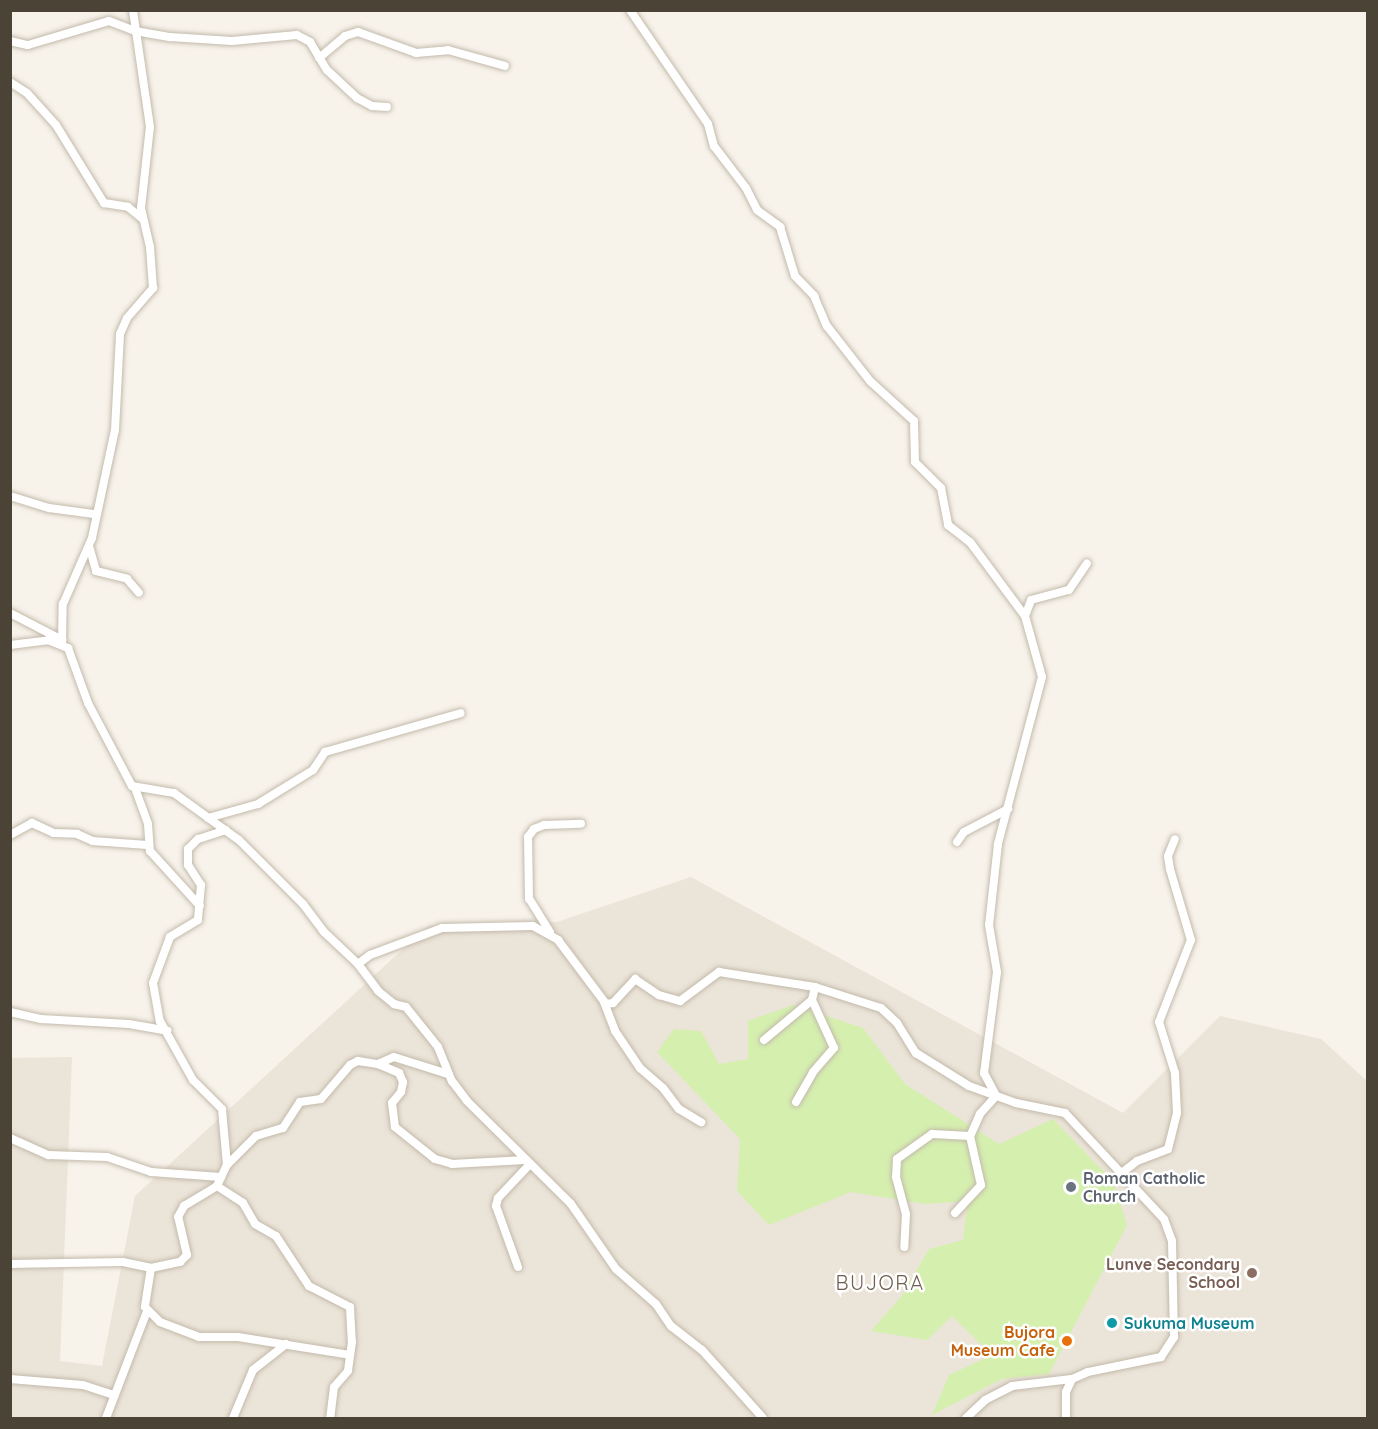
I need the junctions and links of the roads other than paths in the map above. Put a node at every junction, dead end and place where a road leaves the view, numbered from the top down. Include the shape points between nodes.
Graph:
1 (133, 10) edge
2 (630, 10) edge
3 (135, 31) junction
4 (10, 41) edge
5 (319, 58) junction
6 (505, 66) dead end
7 (10, 82) edge
8 (387, 107) dead end
9 (143, 219) junction
10 (10, 496) edge
11 (94, 514) junction
12 (89, 546) junction
13 (1087, 563) dead end
14 (139, 593) dead end
15 (10, 613) edge
16 (1025, 616) junction
17 (62, 641) junction
18 (10, 645) edge
19 (460, 713) dead end
20 (135, 789) junction
21 (1008, 809) junction
22 (208, 818) junction
23 (581, 824) dead end
24 (226, 830) junction
25 (10, 835) edge
26 (1175, 839) dead end
27 (957, 842) dead end
28 (147, 845) junction
29 (200, 906) junction
30 (550, 933) junction
31 (358, 964) junction
32 (815, 987) junction
33 (812, 1000) junction
34 (603, 1002) junction
35 (10, 1012) edge
36 (167, 1031) junction
37 (764, 1040) dead end
38 (378, 1064) junction
39 (448, 1074) junction
40 (996, 1096) junction
41 (796, 1102) dead end
42 (701, 1122) dead end
43 (970, 1136) junction
44 (10, 1138) edge
45 (527, 1162) junction
46 (227, 1164) junction
47 (1123, 1172) junction
48 (221, 1177) junction
49 (217, 1186) junction
50 (956, 1213) dead end
51 (904, 1247) dead end
52 (10, 1264) edge
53 (151, 1268) junction
54 (518, 1268) dead end
55 (147, 1311) junction
56 (286, 1344) junction
57 (350, 1355) junction
58 (10, 1379) edge
59 (1072, 1379) junction
60 (114, 1395) junction
61 (106, 1419) edge
62 (233, 1419) edge
63 (330, 1419) edge
64 (764, 1419) edge
65 (966, 1419) edge
66 (1066, 1419) edge

1 - 3 street
2 - 16 street via 708,124 714,146 746,188 757,210 780,227 795,276 814,296 827,326 870,381 914,421 915,462 941,488 948,525 970,542
3 - 4 street via 109,21 28,45
3 - 5 street via 232,41 297,35 310,42
3 - 9 street via 150,127 141,181
5 - 6 street via 345,36 358,32 416,53 448,50
5 - 8 street via 357,98 372,106
7 - 9 street via 27,93 56,125 104,203 128,207
9 - 11 street via 153,288 127,318 120,334 115,430
10 - 11 street via 49,508
11 - 12 street
12 - 14 street via 96,571 127,579
12 - 17 street via 66,591
13 - 16 street via 1069,590 1031,600
15 - 17 street
16 - 21 street via 1042,681
17 - 18 street
17 - 20 street via 73,655 88,703
19 - 22 street via 325,752 313,770 258,804
20 - 22 street via 174,793
20 - 28 street via 148,824
21 - 27 street via 964,832
21 - 40 street via 998,844 989,926 997,972 984,1073
22 - 24 street
23 - 30 street via 544,825 528,837 529,899
24 - 29 street via 198,839 188,849 188,864 201,885
24 - 31 street
25 - 28 street via 32,823 53,833 77,834 93,841
26 - 47 street via 1168,856 1170,869 1191,940 1159,1022 1175,1073 1177,1113 1168,1149 1137,1161
28 - 29 street via 161,867
29 - 36 street via 197,923 174,933 155,968 153,993 160,1021
30 - 31 street via 525,925 451,926 370,955
30 - 34 street
31 - 39 street via 378,991 394,1004 406,1007 432,1039
32 - 33 street
32 - 34 street via 720,972 680,1001 659,995 635,979 613,1003
32 - 40 street via 875,1004 897,1023 921,1057 969,1086
33 - 37 street
33 - 41 street via 834,1048 813,1072
34 - 42 street via 615,1031 639,1068 667,1092 679,1110
35 - 36 street via 41,1019 138,1025
36 - 46 street via 193,1080 222,1109
38 - 39 street via 398,1058
38 - 45 street via 399,1072 403,1082 392,1103 395,1126 435,1159 452,1164
38 - 46 street via 358,1061 350,1065 321,1099 300,1102 283,1128 260,1134
39 - 45 street via 467,1101
40 - 43 street via 979,1116
40 - 47 street via 1065,1113
43 - 50 street via 981,1185
43 - 51 street via 932,1134 900,1155 896,1177 905,1207
44 - 48 street via 48,1155 101,1156 151,1172
45 - 54 street via 496,1206
45 - 64 street via 571,1204 616,1269 656,1304 676,1331 707,1355
46 - 48 street
47 - 59 street via 1149,1198 1170,1234 1173,1341 1161,1358 1088,1372
48 - 49 street
49 - 53 street via 191,1200 179,1213 185,1258
49 - 57 street via 243,1203 255,1224 276,1236 309,1287 348,1304
52 - 53 street via 123,1262
53 - 55 street via 145,1289
55 - 56 street via 160,1322 199,1337 238,1337
55 - 60 street
56 - 57 street
56 - 62 street via 253,1370
57 - 63 street via 346,1375 334,1388
58 - 60 street via 83,1385
59 - 65 street via 1012,1386 985,1400
59 - 66 street via 1066,1392
60 - 61 street

